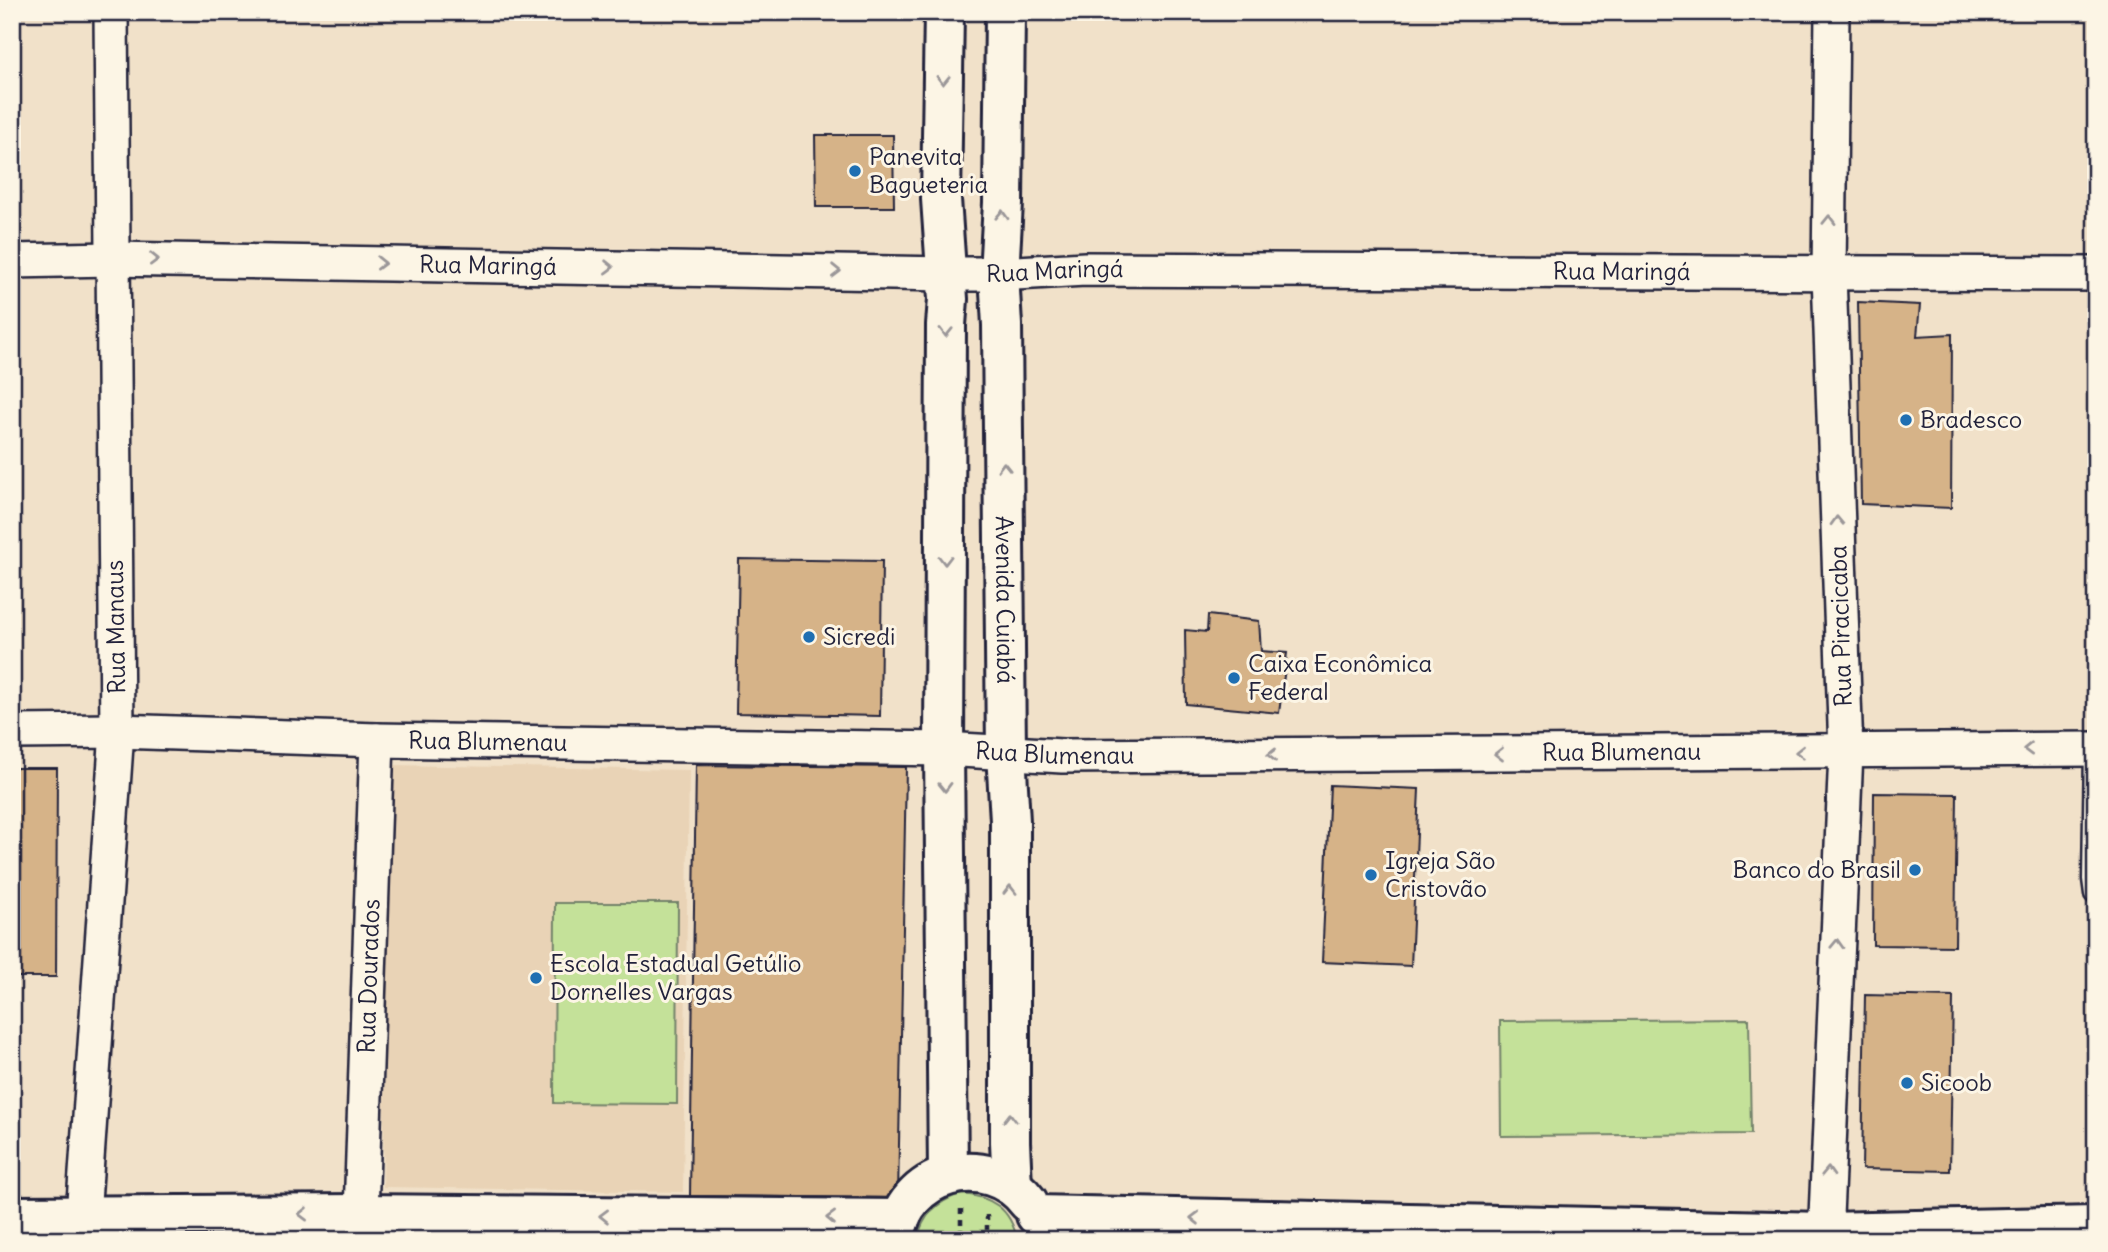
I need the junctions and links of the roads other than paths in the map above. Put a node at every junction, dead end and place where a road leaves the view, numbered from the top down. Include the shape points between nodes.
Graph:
1 (111, 12) edge
2 (944, 12) edge
3 (1005, 12) edge
4 (1832, 12) edge
5 (112, 259) junction
6 (12, 261) edge
7 (947, 274) junction
8 (999, 274) junction
9 (1829, 274) junction
10 (2096, 274) edge
11 (117, 731) junction
12 (12, 732) edge
13 (377, 740) junction
14 (2094, 748) edge
15 (944, 750) junction
16 (1846, 752) junction
17 (1006, 753) junction
18 (2096, 897) edge
19 (948, 1174) junction
20 (1012, 1186) junction
21 (362, 1213) junction
22 (12, 1216) edge
23 (2096, 1226) edge
24 (1039, 1227) edge
25 (83, 1228) edge
26 (897, 1229) edge
27 (1825, 1236) edge

1 - 5 street, Rua Manaus
2 -> 7 street via 942,199
8 -> 3 street, Avenida Cuiabá
9 -> 4 street, Rua Piracicaba
5 - 6 street, Rua Maringá
5 -> 7 street, Rua Maringá
5 - 11 street, Rua Manaus
7 - 8 street, Rua Maringá
7 -> 15 street
8 - 9 street, Rua Maringá via 1085,269
17 -> 8 street, Avenida Cuiabá
9 - 10 street, Rua Maringá
16 -> 9 street, Rua Piracicaba
11 - 12 street, Rua Blumenau
11 - 13 street, Rua Blumenau
11 - 25 street, Rua Manaus
13 - 15 street, Rua Blumenau
13 - 21 street, Rua Dourados
14 -> 16 street, Rua Blumenau
14 - 18 lane via 2091,879
15 - 17 street, Rua Blumenau
15 -> 19 street
16 -> 17 street, Rua Blumenau
27 -> 16 street, Rua Piracicaba
20 -> 17 street, Avenida Cuiabá
19 - 20 street via 975,1172
19 - 26 street via 920,1191 908,1204
20 - 24 street via 1026,1199
21 -> 25 street
26 -> 21 street
22 - 25 street
23 - 27 street
27 -> 24 street

